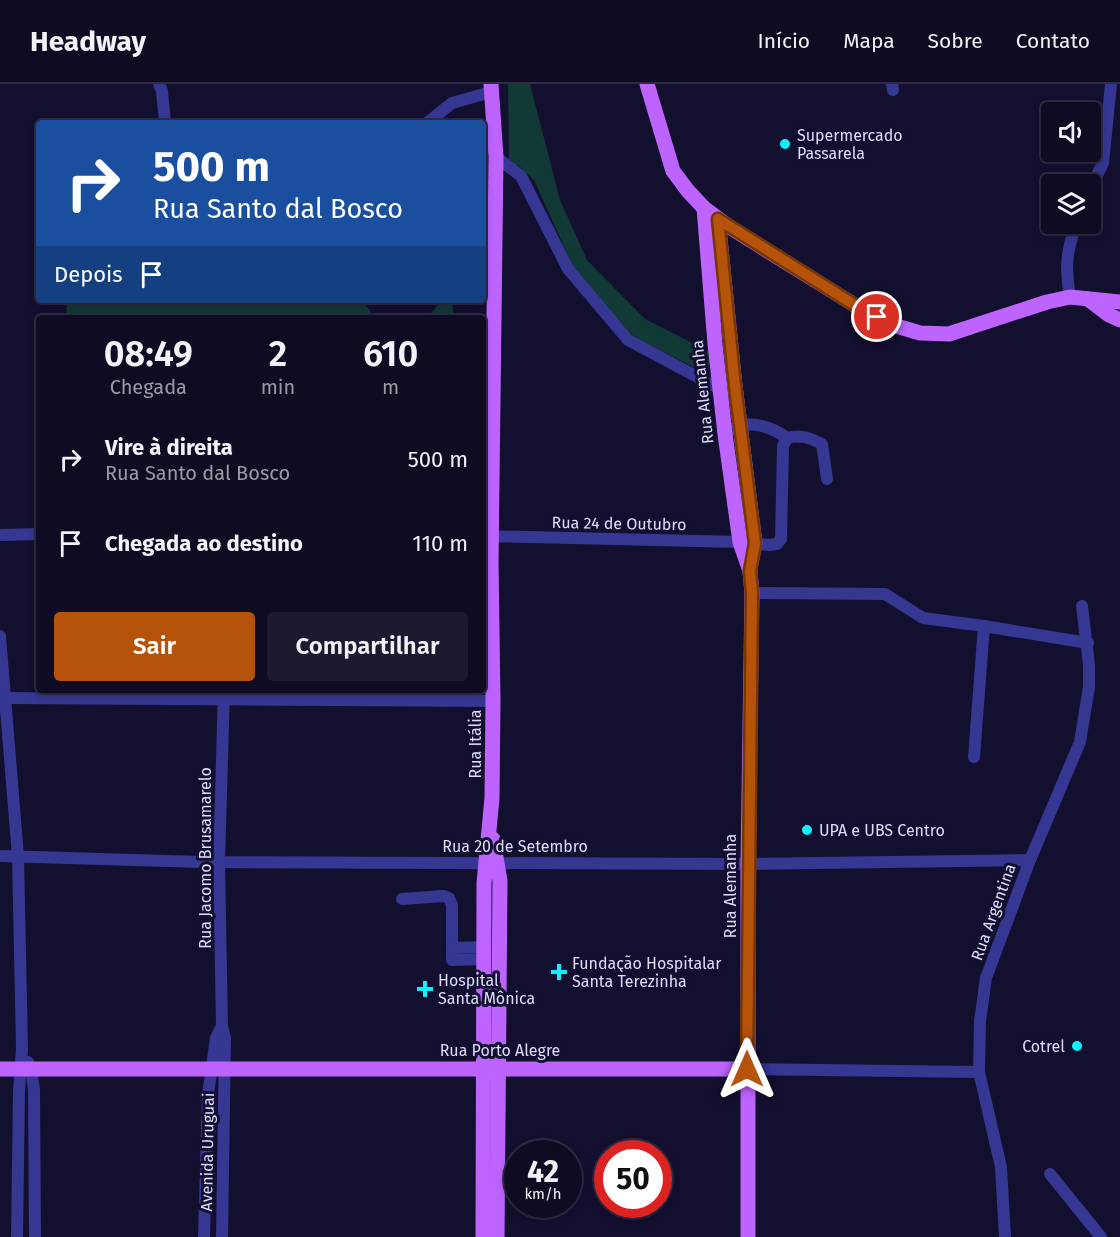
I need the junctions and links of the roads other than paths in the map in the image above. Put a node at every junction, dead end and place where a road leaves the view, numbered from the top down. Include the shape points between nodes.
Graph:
1 (159, 84) edge
2 (647, 84) edge
3 (1111, 84) edge
4 (491, 88) edge
5 (165, 120) edge
6 (431, 120) edge
7 (496, 157) junction
8 (1098, 174) edge
9 (711, 214) junction
10 (1073, 234) edge
11 (1070, 297) junction
12 (1088, 299) junction
13 (1120, 302) edge
14 (1120, 320) edge
15 (720, 389) junction
16 (740, 424) junction
17 (724, 434) junction
18 (787, 438) junction
19 (827, 480) dead end
20 (36, 534) edge
21 (0, 535) edge
22 (487, 536) edge
23 (747, 543) junction
24 (752, 593) junction
25 (1082, 606) dead end
26 (984, 626) junction
27 (0, 636) edge
28 (1088, 644) junction
29 (224, 695) edge
30 (6, 698) junction
31 (493, 701) junction
32 (974, 757) dead end
33 (0, 856) edge
34 (18, 856) junction
35 (1030, 860) junction
36 (219, 862) junction
37 (492, 863) junction
38 (748, 864) junction
39 (402, 898) dead end
40 (484, 953) junction
41 (217, 1068) junction
42 (491, 1068) junction
43 (0, 1069) edge
44 (26, 1069) junction
45 (747, 1069) junction
46 (979, 1072) junction
47 (1050, 1174) dead end
48 (18, 1186) junction
49 (35, 1188) junction
50 (223, 1192) junction
51 (205, 1193) junction
52 (17, 1237) edge
53 (34, 1237) edge
54 (204, 1237) edge
55 (222, 1237) edge
56 (483, 1237) edge
57 (497, 1237) edge
58 (748, 1237) edge
59 (1005, 1237) edge
60 (1101, 1237) edge

1 - 5 street
2 - 9 main road via 673,171
3 - 8 street via 1103,163
4 - 6 street via 453,103
4 - 7 main road, Rua Itália
7 - 15 street via 521,176 568,269 628,340
7 - 22 main road, Rua Itália
9 - 11 main road via 861,309 920,333 949,334
9 - 15 main road, Rua Alemanha
9 - 16 main road, Rua Alemanha
10 - 11 street via 1066,257
11 - 12 main road
12 - 13 main road
12 - 14 main road
15 - 17 main road, Rua Alemanha
16 - 17 street
16 - 18 street via 750,423
16 - 23 main road, Rua Alemanha
17 - 23 main road, Rua Alemanha
18 - 19 street via 797,435 822,444
18 - 23 street, Rua 24 de Outubro via 783,446 781,539 769,545
20 - 21 street
22 - 23 street, Rua 24 de Outubro
22 - 31 main road, Rua Itália
23 - 24 main road, Rua Alemanha
24 - 26 street via 885,594 922,618
24 - 38 main road, Rua Alemanha
25 - 28 street, Rua Argentina
26 - 28 street
26 - 32 street
27 - 30 street
28 - 35 street, Rua Argentina via 1089,687 1080,742
29 - 30 street
29 - 31 street
29 - 36 street, Rua Jacomo Brusamarelo
30 - 34 street
31 - 37 main road, Rua Itália
33 - 34 street, Rua 20 de Setembro
34 - 36 street, Rua 20 de Setembro
34 - 44 street via 22,1049
35 - 38 street, Rua 20 de Setembro
35 - 46 street, Rua Argentina via 986,978
36 - 37 street, Rua 20 de Setembro
36 - 41 street, Rua Jacomo Brusamarelo via 225,1038
37 - 38 street, Rua 20 de Setembro
37 - 40 main road, Rua Itália
37 - 42 main road, Rua Itália via 500,881
38 - 45 main road, Rua Alemanha
39 - 40 street via 449,898 452,954
40 - 42 main road, Rua Itália
41 - 42 main road, Rua Porto Alegre
41 - 44 main road, Rua Porto Alegre
41 - 50 street, Avenida Uruguai
41 - 51 street, Avenida Uruguai via 208,1094
42 - 45 main road, Rua Porto Alegre
42 - 56 main road, Rua Itália
42 - 57 main road, Rua Itália
43 - 44 main road, Rua Porto Alegre
44 - 48 street
44 - 49 street via 34,1090
45 - 46 street, Rua Porto Alegre
45 - 58 main road, Rua Alemanha
46 - 59 street, Rua Argentina via 1001,1167
47 - 60 street
48 - 49 street
48 - 52 street
49 - 53 street
50 - 51 street
50 - 55 street, Avenida Uruguai
51 - 54 street, Avenida Uruguai

